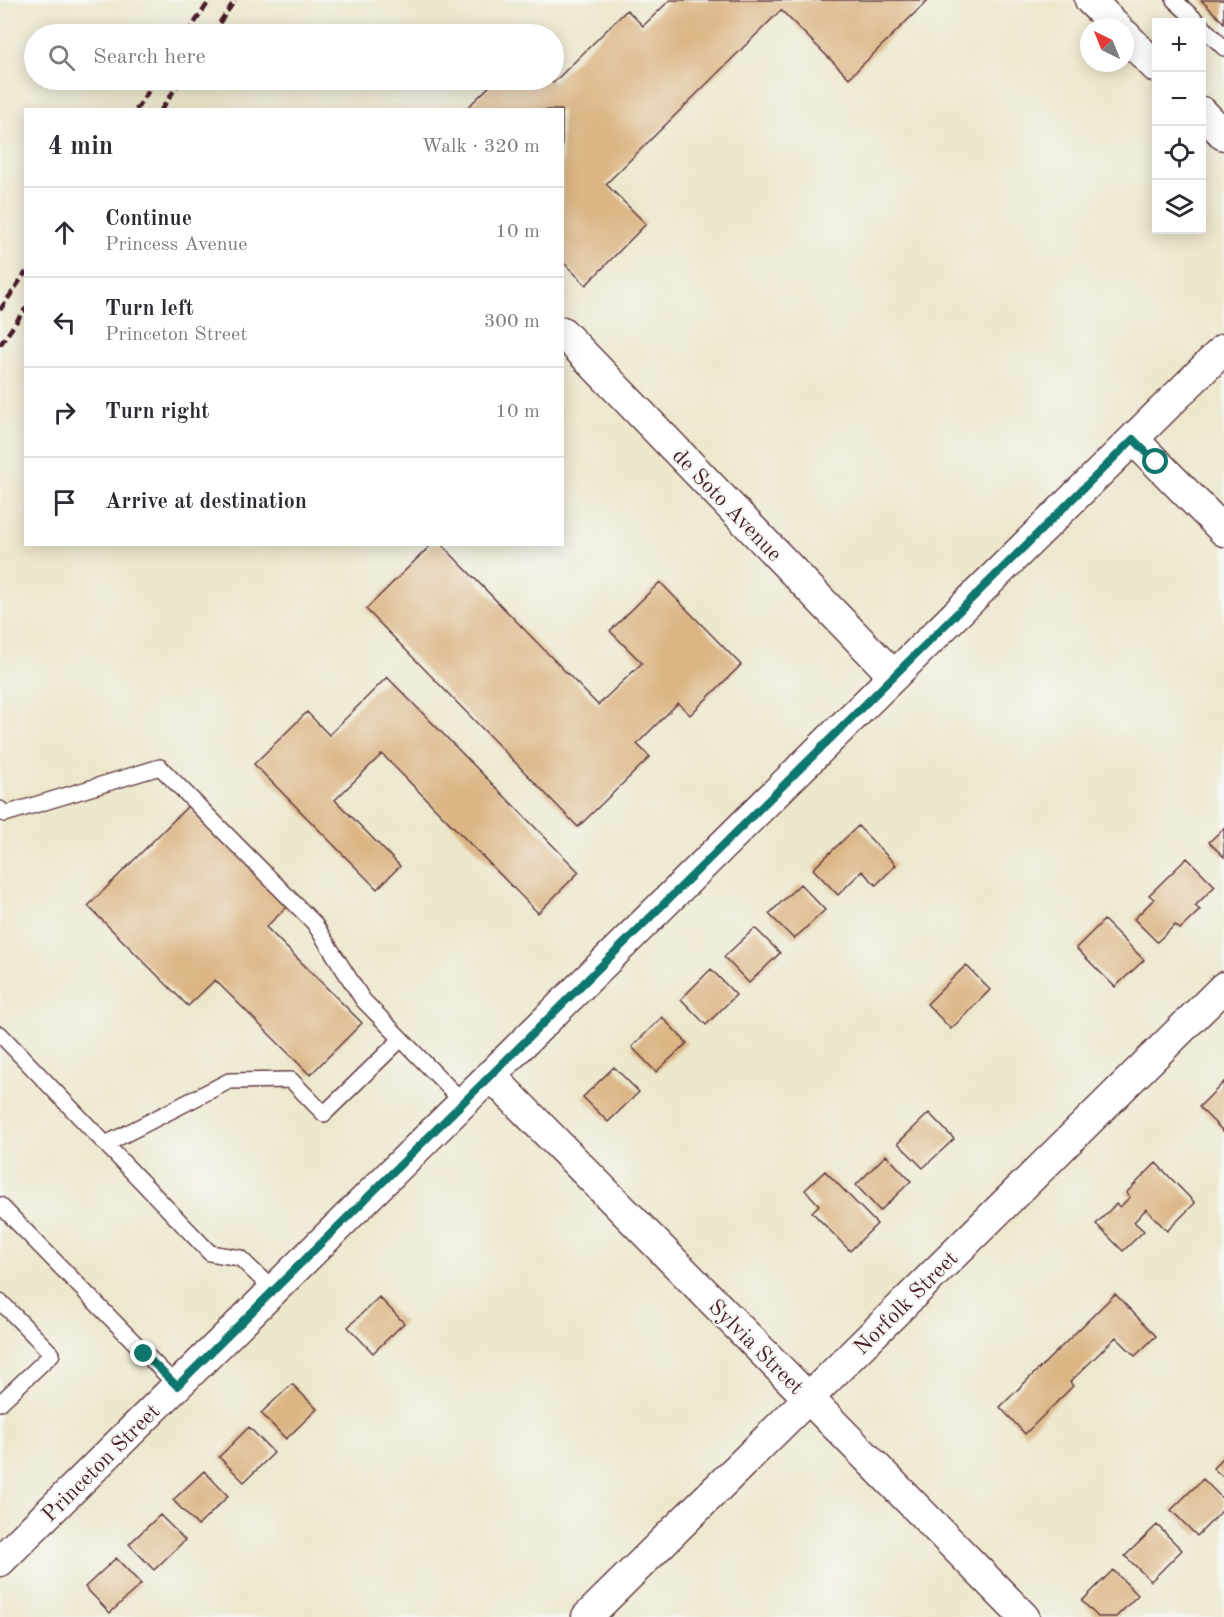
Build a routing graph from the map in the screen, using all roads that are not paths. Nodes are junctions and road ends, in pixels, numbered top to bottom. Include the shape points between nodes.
1 (1090, 0) edge
2 (1174, 0) edge
3 (1108, 18) edge
4 (1193, 18) edge
5 (1206, 30) edge
6 (1134, 44) edge
7 (1224, 48) edge
8 (1152, 63) edge
9 (1206, 116) edge
10 (1224, 135) edge
11 (564, 334) edge
12 (1224, 349) edge
13 (1133, 439) junction
14 (1224, 531) edge
15 (894, 676) junction
16 (0, 809) edge
17 (1224, 987) edge
18 (400, 1040) junction
19 (2, 1041) edge
20 (490, 1075) junction
21 (463, 1102) junction
22 (105, 1144) junction
23 (0, 1205) edge
24 (273, 1290) junction
25 (0, 1301) edge
26 (177, 1386) junction
27 (808, 1398) junction
28 (0, 1403) edge
29 (0, 1561) edge
30 (587, 1617) edge
31 (1024, 1617) edge

1 - 3 street
2 - 4 lane
5 - 7 lane
6 - 8 street
9 - 10 street
11 - 15 street, de Soto Avenue
12 - 13 street, Princeton Street
13 - 14 street
13 - 15 street, Princeton Street
15 - 20 street, Princeton Street
16 - 18 lane via 5,814 160,767 314,923 363,1000
17 - 27 street, Norfolk Street
18 - 21 lane
18 - 22 lane via 324,1114 291,1080 229,1081
19 - 22 lane
20 - 21 street, Princeton Street
20 - 27 street, Sylvia Street
21 - 24 street, Princeton Street
22 - 24 lane via 210,1253 240,1258
23 - 26 lane
24 - 26 street, Princeton Street
25 - 28 lane via 52,1354
26 - 29 street, Princeton Street
27 - 30 street, Norfolk Street
27 - 31 street, Sylvia Street

